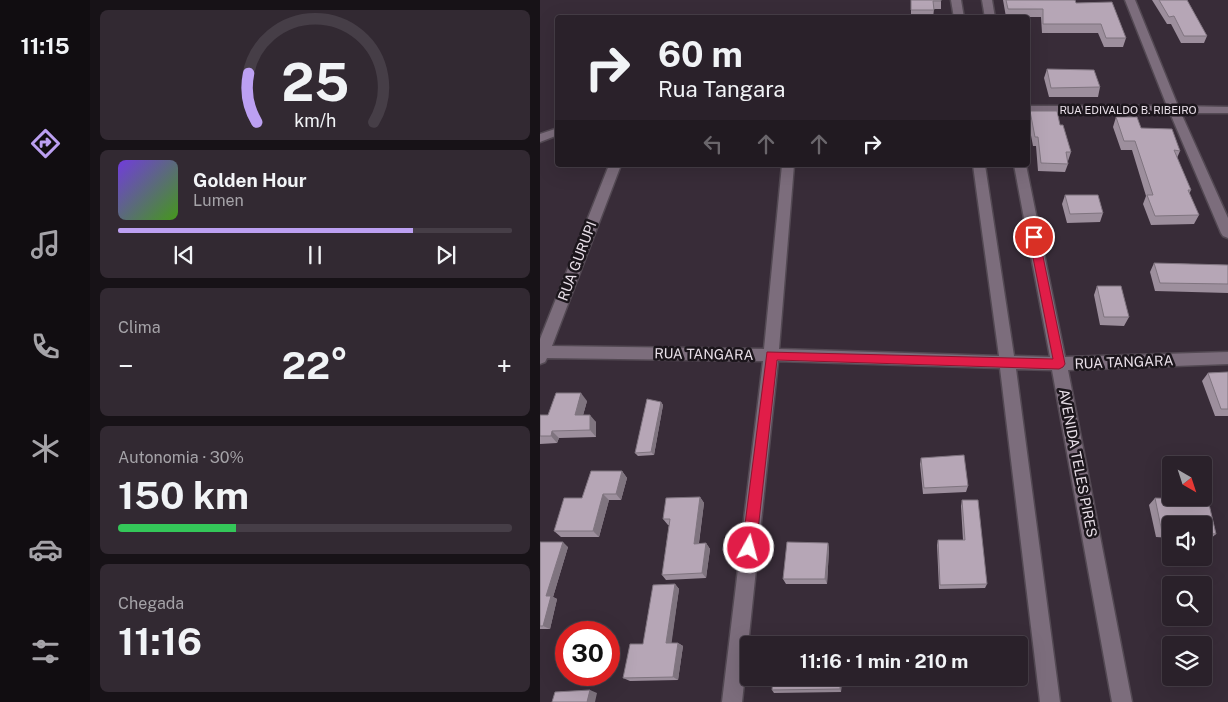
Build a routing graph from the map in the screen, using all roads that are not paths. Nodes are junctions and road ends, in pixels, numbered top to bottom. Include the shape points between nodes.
1 (956, 0) edge
2 (987, 0) edge
3 (1130, 0) edge
4 (958, 15) edge
5 (990, 15) edge
6 (1030, 109) edge
7 (1174, 110) junction
8 (1228, 110) edge
9 (555, 132) edge
10 (540, 138) edge
11 (614, 167) edge
12 (788, 167) edge
13 (979, 167) edge
14 (1020, 167) edge
15 (1228, 233) edge
16 (541, 354) edge
17 (771, 355) junction
18 (1228, 358) edge
19 (1007, 362) junction
20 (1059, 364) junction
21 (732, 702) edge
22 (1050, 702) edge
23 (1122, 702) edge

1 - 4 street
2 - 5 street
3 - 7 street
6 - 7 street, RUA EDIVALDO B. RIBEIRO
7 - 8 street, RUA EDIVALDO B. RIBEIRO
7 - 15 street
9 - 10 street
11 - 16 street, RUA GURUPI
12 - 17 street
13 - 19 street
14 - 20 street, AVENIDA TELES PIRES
16 - 17 street, RUA TANGARA
17 - 19 street, RUA TANGARA
17 - 21 street
18 - 20 street, RUA TANGARA
19 - 20 street, RUA TANGARA
19 - 22 street
20 - 23 street, AVENIDA TELES PIRES

